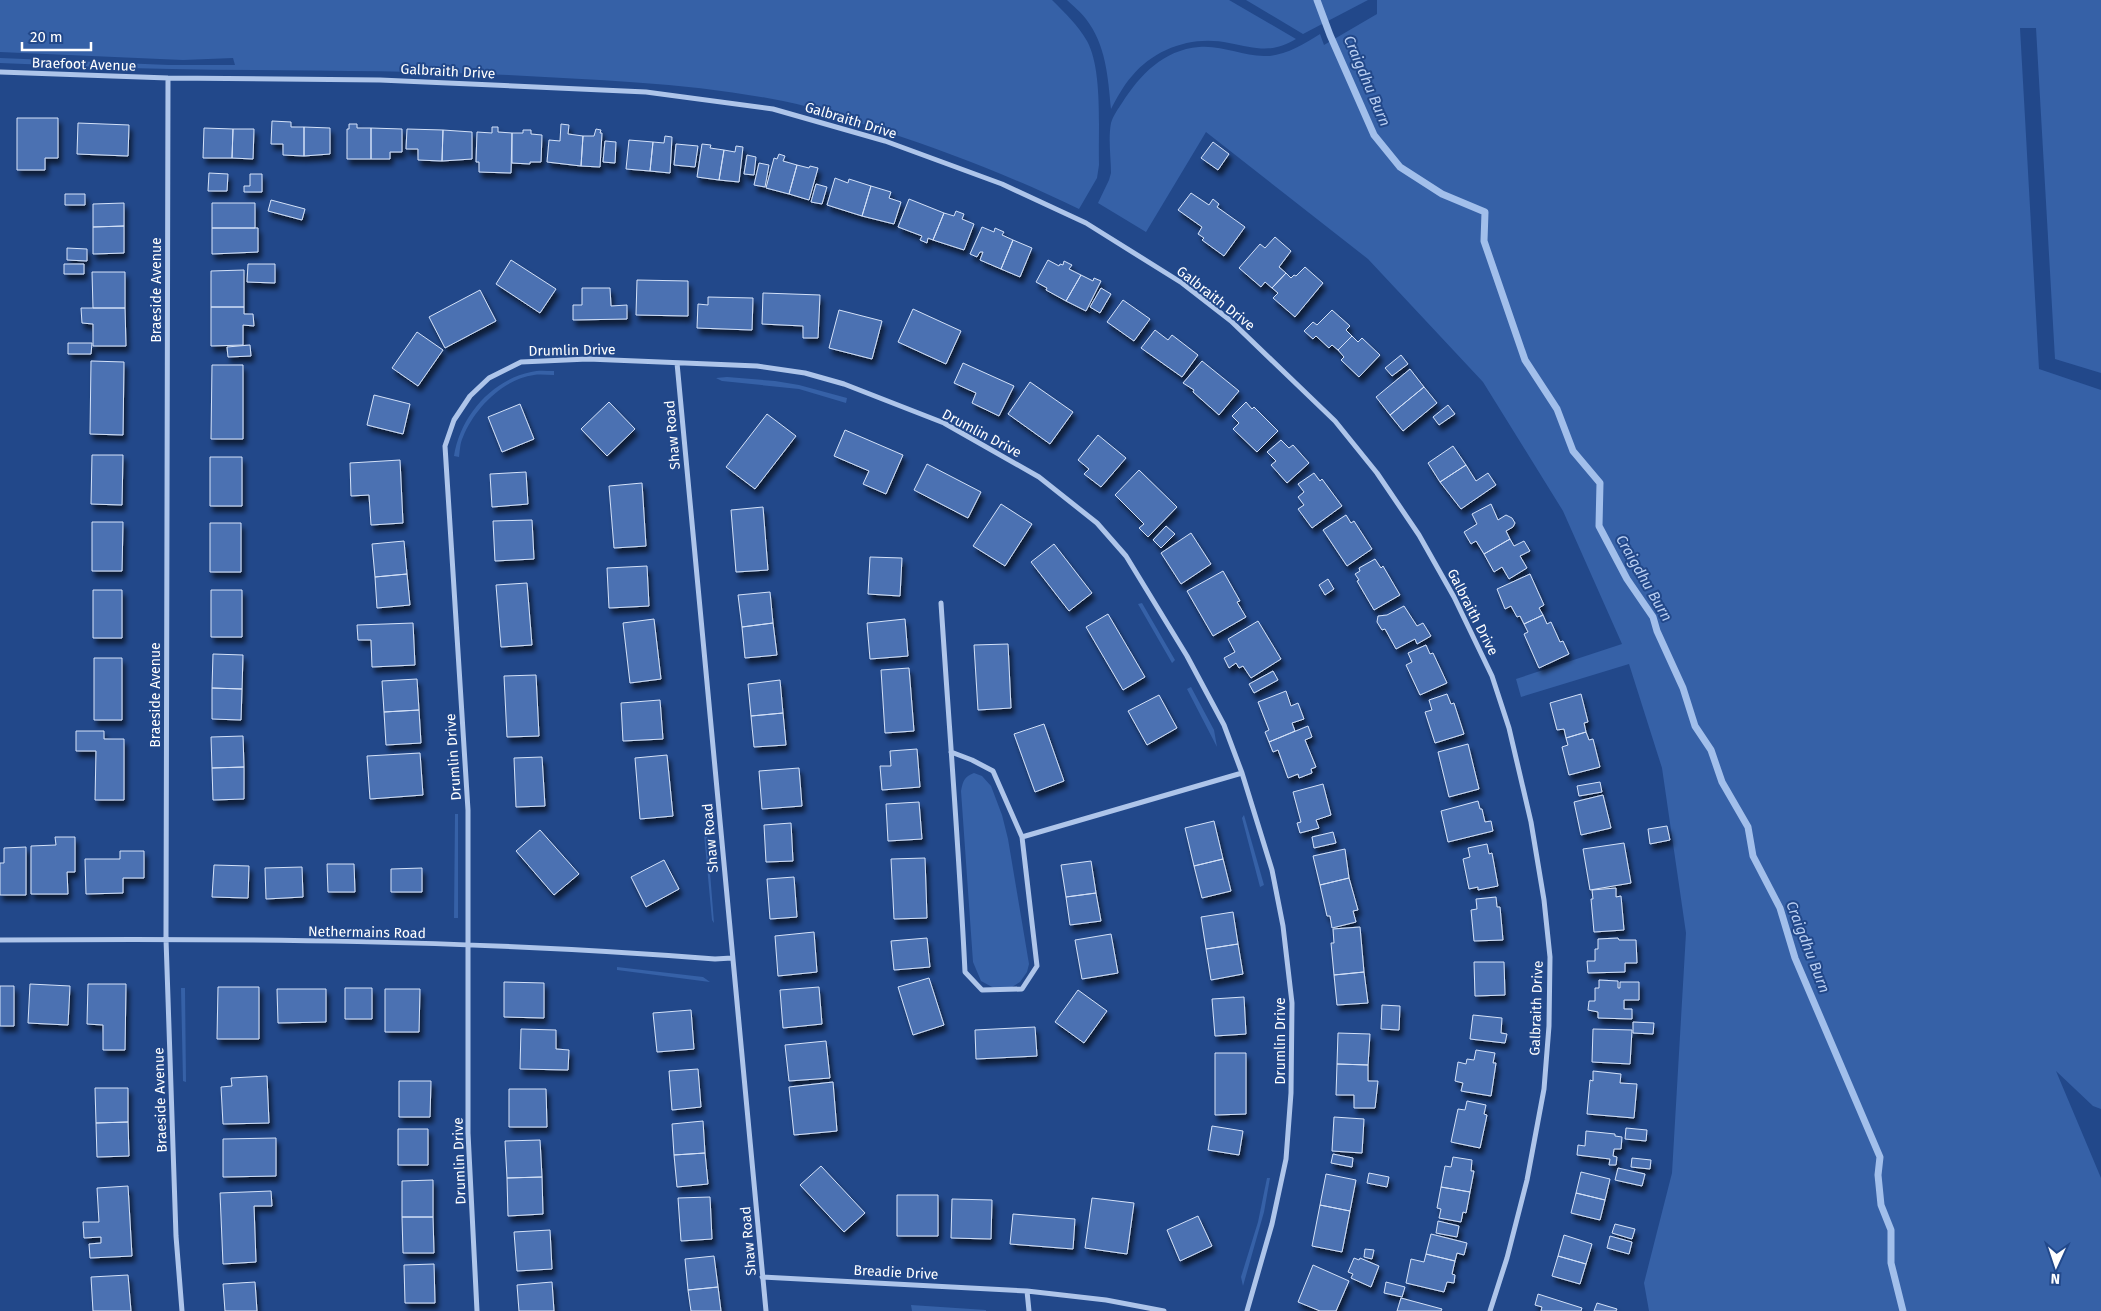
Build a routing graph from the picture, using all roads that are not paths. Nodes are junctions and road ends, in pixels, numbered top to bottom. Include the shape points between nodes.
1 (0, 72) edge
2 (168, 78) junction
3 (677, 363) junction
4 (942, 603) dead end
5 (951, 752) junction
6 (1242, 773) junction
7 (1022, 837) junction
8 (166, 939) junction
9 (0, 940) edge
10 (469, 946) junction
11 (732, 958) junction
12 (762, 1277) junction
13 (1027, 1291) junction
14 (182, 1311) edge
15 (477, 1311) edge
16 (766, 1311) edge
17 (1029, 1311) edge
18 (1164, 1311) edge
19 (1247, 1311) edge
20 (1490, 1311) edge

1 - 2 street, Braefoot Avenue
2 - 8 street, Braeside Avenue
2 - 20 street, Galbraith Drive via 380,80 646,92 773,109 885,141 1044,203 1086,223 1182,283 1231,321 1335,421 1383,481 1419,535 1454,597 1492,676 1509,728 1532,822 1544,900 1550,957 1549,1026 1544,1089 1527,1180
3 - 6 street, Drumlin Drive via 757,366 805,373 844,384 944,423 1039,477 1097,524 1126,556 1187,656 1224,725
3 - 10 street, Drumlin Drive via 588,359 521,362 489,378 470,396 454,420 445,446 468,810
3 - 11 street, Shaw Road
4 - 5 street
5 - 7 street via 993,771
5 - 7 street via 965,972 982,990 1022,990 1037,966
6 - 7 street
6 - 19 street, Drumlin Drive via 1272,870 1283,926 1292,1003 1286,1159 1272,1224
8 - 9 street, Nethermains Road
8 - 10 street, Nethermains Road
8 - 14 street, Braeside Avenue via 176,1236
10 - 11 street, Nethermains Road
10 - 15 street, Drumlin Drive via 468,1133
11 - 12 street, Shaw Road
12 - 13 street, Breadie Drive
12 - 16 street, Shaw Road
13 - 17 street
13 - 18 street, Breadie Drive via 1106,1300

